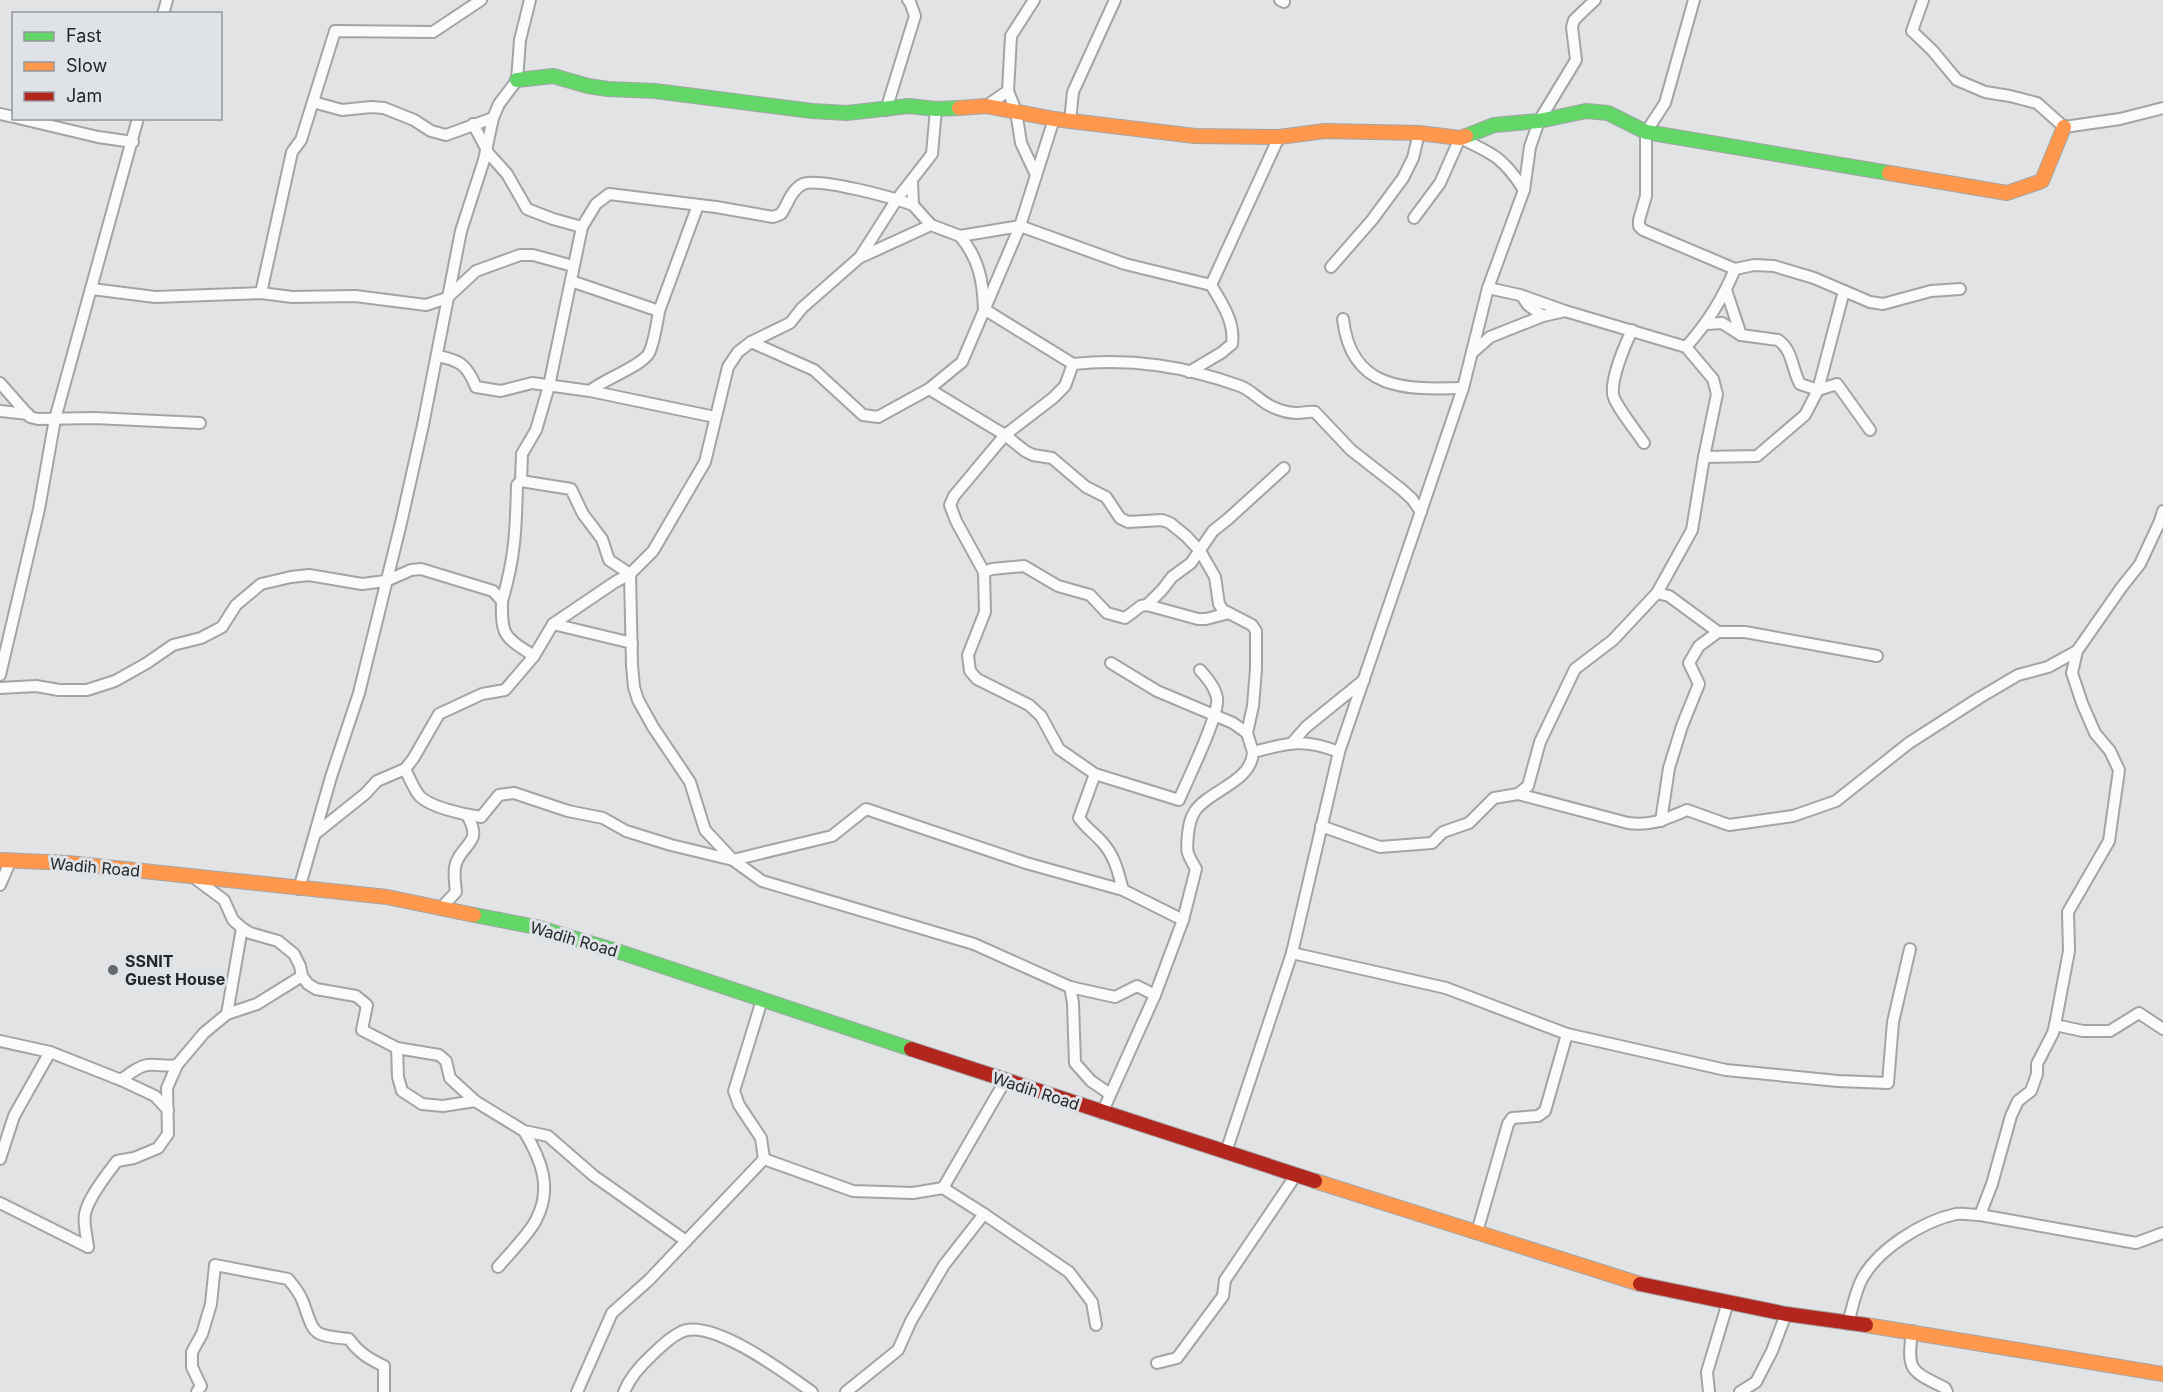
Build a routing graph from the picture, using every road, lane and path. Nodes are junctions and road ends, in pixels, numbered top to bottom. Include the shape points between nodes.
1 (481, 0) edge
2 (530, 0) edge
3 (908, 0) edge
4 (1034, 0) edge
5 (1115, 0) edge
6 (1595, 0) edge
7 (1694, 0) edge
8 (1923, 0) edge
9 (517, 80) junction
10 (1008, 91) junction
11 (313, 102) junction
12 (986, 106) junction
13 (2163, 108) edge
14 (936, 109) junction
15 (886, 110) junction
16 (1016, 111) junction
17 (493, 118) junction
18 (1054, 119) junction
19 (26, 120) edge
20 (138, 120) edge
21 (1070, 121) junction
22 (1539, 121) junction
23 (472, 124) junction
24 (2064, 127) junction
25 (1646, 132) junction
26 (1419, 133) junction
27 (1279, 137) junction
28 (1460, 138) junction
29 (133, 141) junction
30 (486, 146) junction
31 (1036, 175) junction
32 (912, 182) junction
33 (1524, 190) junction
34 (897, 199) junction
35 (698, 205) junction
36 (913, 205) junction
37 (1414, 218) dead end
38 (931, 225) junction
39 (1020, 226) junction
40 (582, 227) junction
41 (960, 236) junction
42 (860, 257) junction
43 (573, 266) junction
44 (1331, 267) dead end
45 (1735, 269) junction
46 (571, 281) junction
47 (1211, 285) junction
48 (1488, 288) junction
49 (92, 289) junction
50 (1960, 289) dead end
51 (1726, 290) junction
52 (1844, 291) junction
53 (261, 293) junction
54 (1520, 295) junction
55 (447, 298) junction
56 (984, 309) junction
57 (659, 311) junction
58 (1565, 311) junction
59 (1543, 316) junction
60 (1343, 319) dead end
61 (1707, 324) junction
62 (1632, 330) junction
63 (1742, 335) junction
64 (751, 342) junction
65 (1686, 347) junction
66 (1472, 353) junction
67 (437, 356) junction
68 (1073, 364) junction
69 (1824, 367) junction
70 (1189, 372) junction
71 (0, 383) edge
72 (1837, 384) junction
73 (549, 386) junction
74 (1463, 387) junction
75 (929, 389) junction
76 (1818, 390) junction
77 (590, 391) junction
78 (0, 411) edge
79 (28, 414) junction
80 (715, 417) junction
81 (55, 419) junction
82 (200, 423) dead end
83 (1870, 430) dead end
84 (1005, 435) junction
85 (1644, 443) dead end
86 (1704, 457) junction
87 (1284, 468) dead end
88 (521, 481) junction
89 (2163, 511) edge
90 (1421, 512) junction
91 (1200, 551) junction
92 (984, 572) junction
93 (630, 574) junction
94 (386, 581) junction
95 (1657, 593) junction
96 (502, 601) junction
97 (1147, 605) junction
98 (1229, 614) junction
99 (553, 624) junction
100 (1718, 632) junction
101 (632, 643) junction
102 (2077, 651) junction
103 (534, 656) junction
104 (1877, 656) dead end
105 (1111, 663) dead end
106 (1200, 670) dead end
107 (0, 675) edge
108 (1365, 679) junction
109 (0, 688) edge
110 (1215, 715) junction
111 (1247, 733) junction
112 (1292, 742) junction
113 (1253, 752) junction
114 (1339, 752) junction
115 (405, 769) junction
116 (1095, 774) junction
117 (1518, 794) junction
118 (1179, 800) junction
119 (1195, 810) junction
120 (467, 815) junction
121 (1661, 821) junction
122 (1321, 826) junction
123 (315, 834) junction
124 (733, 860) junction
125 (5, 861) edge
126 (192, 877) junction
127 (0, 885) edge
128 (299, 889) junction
129 (1123, 890) junction
130 (441, 908) junction
131 (1183, 920) junction
132 (242, 928) junction
133 (1910, 949) dead end
134 (1292, 953) junction
135 (302, 976) junction
136 (1070, 987) junction
137 (1155, 995) junction
138 (762, 1000) junction
139 (227, 1014) junction
140 (2055, 1025) junction
141 (2163, 1029) edge
142 (1567, 1034) junction
143 (0, 1041) edge
144 (396, 1048) junction
145 (50, 1052) junction
146 (177, 1065) junction
147 (121, 1080) junction
148 (1005, 1081) junction
149 (1110, 1095) junction
150 (475, 1101) junction
151 (168, 1110) junction
152 (1102, 1113) junction
153 (524, 1131) junction
154 (1226, 1152) junction
155 (0, 1159) edge
156 (764, 1159) junction
157 (1296, 1175) junction
158 (944, 1188) junction
159 (0, 1203) edge
160 (984, 1214) junction
161 (1980, 1215) junction
162 (1477, 1232) junction
163 (2163, 1233) edge
164 (686, 1241) junction
165 (498, 1267) dead end
166 (1728, 1302) junction
167 (1786, 1314) junction
168 (1848, 1324) junction
169 (1096, 1325) dead end
170 (1912, 1331) junction
171 (1157, 1363) dead end
172 (2163, 1374) edge
173 (197, 1392) edge
174 (384, 1392) edge
175 (577, 1392) edge
176 (624, 1392) edge
177 (812, 1392) edge
178 (846, 1392) edge
179 (1709, 1392) edge
180 (1740, 1392) edge
181 (1947, 1392) edge

1 - 11 street via 433,32 335,32
2 - 9 street via 520,40
3 - 15 street via 915,16
4 - 10 street via 1011,36
5 - 21 street via 1073,92
6 - 22 street via 1574,20 1576,60
7 - 25 street via 1665,103
8 - 24 street via 1912,31 1957,80 1985,92 2037,103
9 - 15 street via 553,76 608,89 711,96 813,111
9 - 17 street
10 - 12 street
10 - 16 street
11 - 23 street via 342,110 384,108 446,135
11 - 53 street via 302,140 292,152
12 - 14 street
12 - 16 street
13 - 24 street
14 - 15 street via 909,106
14 - 32 street via 932,154
16 - 18 street
16 - 31 street via 1021,144
17 - 23 street
17 - 30 street
18 - 21 street
18 - 31 street
19 - 29 street
20 - 29 street
21 - 27 street via 1195,136
22 - 25 street via 1586,111 1608,112
22 - 28 street via 1494,125
22 - 33 street via 1530,147
23 - 30 street
24 - 25 street via 2042,181 2007,193
25 - 45 street via 1646,196 1639,226
26 - 27 street via 1325,131
26 - 28 street
26 - 44 street via 1403,178
27 - 47 street
28 - 33 street via 1495,155 1512,170
28 - 37 street via 1440,183
29 - 49 street
30 - 40 street via 527,209
30 - 55 street via 461,231
31 - 39 street
32 - 34 street
32 - 36 street
33 - 48 street
34 - 35 street via 816,182 802,184 792,193 781,214 773,217
34 - 36 street
34 - 42 street
35 - 40 street via 609,194 596,204
35 - 57 street
36 - 38 street
38 - 41 street
38 - 42 street
39 - 41 street
39 - 47 street via 1125,264
39 - 56 street
40 - 43 street
41 - 56 street via 978,264 984,283
42 - 64 street via 790,323
43 - 46 street
43 - 55 street via 520,255 476,272
45 - 51 street
45 - 52 street via 1774,266
46 - 57 street
46 - 73 street
47 - 70 street via 1226,309 1232,344
48 - 54 street
48 - 66 street
49 - 53 street via 155,297
49 - 81 street
50 - 52 street via 1931,291 1883,304
51 - 61 street
51 - 63 street
52 - 69 street
53 - 55 street via 292,297 356,296 426,305
54 - 58 street
54 - 59 street
55 - 67 street
56 - 68 street
56 - 75 street via 962,362
57 - 77 street via 649,354
58 - 59 street
58 - 62 street
59 - 66 street via 1490,337
60 - 74 street via 1350,350 1365,371 1377,379 1412,387
61 - 63 street via 1722,323
61 - 65 street
62 - 65 street
62 - 85 street via 1622,352 1613,395
63 - 76 street via 1778,340 1794,365 1800,384
64 - 75 street via 814,370 863,415 878,417
64 - 80 street via 728,366
65 - 86 street via 1713,379 1717,394
66 - 74 street
67 - 73 street via 452,359 469,370 476,387 501,391 532,382
67 - 94 street
68 - 70 street via 1108,360
68 - 84 street via 1065,386
69 - 72 street
69 - 76 street
70 - 90 street via 1244,387 1272,407 1289,412 1315,412 1351,450 1412,499
71 - 79 street
72 - 76 street
72 - 83 street
73 - 77 street
73 - 88 street via 536,430 522,454
74 - 90 street
75 - 84 street
76 - 86 street via 1805,415 1756,456
77 - 80 street
78 - 79 street
79 - 81 street via 38,419
80 - 93 street via 705,462 653,551
81 - 82 street via 94,417
81 - 107 street via 39,509
84 - 91 street via 1025,452 1060,463 1086,487 1106,497 1120,518 1128,522 1170,523
84 - 92 street via 950,505
86 - 95 street via 1692,530
87 - 91 street via 1213,531
88 - 93 street via 571,489 602,539 609,560
88 - 96 street via 517,485 516,541
89 - 102 street via 2140,564
90 - 108 street
91 - 97 street
91 - 98 street via 1215,577 1220,604
92 - 97 street via 1024,566 1058,586 1090,596 1115,617 1125,618
92 - 116 street via 985,612 968,655 970,671 977,680 1029,705 1041,716 1059,749
93 - 99 street
93 - 101 street
94 - 96 street via 421,569 493,591
94 - 109 street via 362,584 309,575 261,584 236,605 222,627 201,638 173,645 115,681 87,690
94 - 123 street via 359,693
95 - 100 street via 1669,596
95 - 117 street via 1613,640 1575,669 1540,742 1528,786
96 - 103 street via 507,638
97 - 98 street via 1198,619
98 - 111 street via 1256,631 1254,697
99 - 101 street
99 - 103 street
100 - 104 street via 1745,632
100 - 121 street via 1699,646 1689,663 1699,684 1669,768
101 - 124 street via 638,700 690,782 705,830
102 - 121 street via 2048,667 2018,675 1979,698 1909,743 1836,801 1793,816 1729,825 1687,810
102 - 140 street via 2072,673 2082,703 2095,733 2119,770 2109,841 2068,912 2069,951
103 - 115 street via 505,690 482,694 439,714
105 - 110 street via 1157,691
106 - 110 street via 1218,699
108 - 112 street
108 - 114 street
110 - 111 street
110 - 118 street
111 - 113 street
112 - 113 street
112 - 114 street via 1323,745
113 - 119 street via 1253,762 1245,771
114 - 122 street
115 - 120 street via 419,797
115 - 123 street via 377,781
116 - 118 street
116 - 129 street via 1079,818 1116,862
117 - 121 street via 1628,823 1645,825
117 - 122 street via 1494,798 1469,822 1443,832 1432,843 1380,847
118 - 119 street
119 - 131 street via 1186,852 1196,869
120 - 124 street via 481,817 499,795 514,793 603,818 626,831 671,845
120 - 130 street via 474,827 472,841 456,862 456,892
122 - 134 street
123 - 128 street
124 - 129 street via 832,836 866,809 1026,863
124 - 136 street via 762,880 974,944
125 - 126 street, Wadih Road via 68,863
125 - 127 street
126 - 128 street, Wadih Road
126 - 132 street via 224,900
128 - 130 street, Wadih Road via 387,897
129 - 131 street
130 - 138 street, Wadih Road via 536,927
131 - 137 street
132 - 135 street via 278,941 294,954
132 - 139 street
133 - 142 street via 1893,1022 1888,1083 1726,1070
134 - 142 street via 1446,988
134 - 154 street
135 - 139 street via 257,1004
135 - 144 street via 316,989 356,996 367,1005 362,1030
136 - 137 street via 1115,997 1137,986
136 - 149 street via 1075,1063
137 - 149 street
138 - 148 street, Wadih Road
138 - 156 street via 734,1091 738,1105 761,1138
139 - 146 street via 204,1033
140 - 141 street via 2110,1031 2139,1013
140 - 161 street via 2037,1064 2031,1091 2018,1101 2011,1116
142 - 162 street via 1545,1112 1512,1118 1508,1124
143 - 145 street
144 - 150 street via 440,1055 446,1061 450,1078
144 - 150 street via 402,1091 412,1098 422,1104 443,1106
145 - 147 street
145 - 155 street via 14,1116
146 - 147 street via 148,1065
146 - 151 street via 167,1088
147 - 151 street via 155,1096
148 - 152 street, Wadih Road
148 - 158 street
149 - 152 street
150 - 153 street
151 - 159 street via 168,1134 158,1148 117,1161 91,1199 84,1215 88,1247
152 - 154 street, Wadih Road
153 - 164 street via 548,1136 594,1176
153 - 165 street via 542,1167 545,1185 536,1220
154 - 157 street, Wadih Road
156 - 158 street via 853,1191 913,1193
156 - 164 street
157 - 162 street, Wadih Road
157 - 171 street via 1225,1280 1223,1296 1177,1358
158 - 160 street
160 - 169 street via 1069,1272 1092,1302
160 - 178 street via 945,1265 898,1350
161 - 163 street via 2136,1243
161 - 168 street via 1957,1214 1936,1221 1881,1253 1862,1280
162 - 166 street, Wadih Road via 1630,1282
164 - 175 street via 612,1313
166 - 167 street, Wadih Road
166 - 179 street via 1707,1372
167 - 168 street, Wadih Road
167 - 180 street via 1756,1382
168 - 170 street, Wadih Road
170 - 172 street, Wadih Road
170 - 181 street via 1908,1358 1916,1373
173 - 174 street via 201,1386 192,1367 192,1352 211,1304 214,1264 288,1279 298,1291 312,1328 320,1334 349,1339 369,1359 384,1366
176 - 177 street via 656,1350 682,1331 706,1329 772,1362

